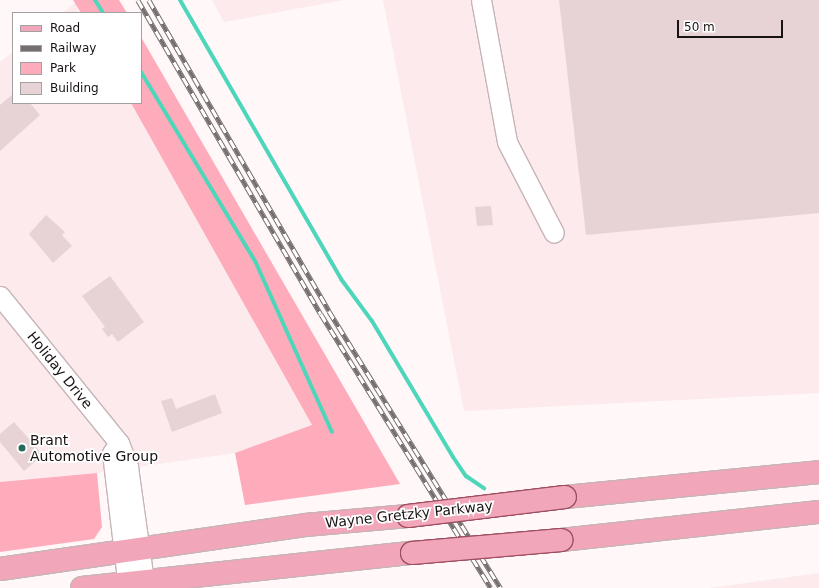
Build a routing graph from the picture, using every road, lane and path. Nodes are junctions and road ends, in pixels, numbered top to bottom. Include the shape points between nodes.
1 (481, 0) edge
2 (554, 233) dead end
3 (0, 296) edge
4 (819, 472) edge
5 (819, 512) edge
6 (133, 550) junction
7 (0, 569) edge
8 (136, 585) edge
9 (82, 588) edge

1 - 2 street via 507,142
3 - 6 street, Holiday Drive via 119,443 112,454
4 - 6 main road, Wayne Gretzky Parkway, bridge via 305,525
5 - 8 main road, bridge via 562,540 412,553
6 - 7 main road, Wayne Gretzky Parkway
6 - 8 street, Holiday Drive
8 - 9 main road

